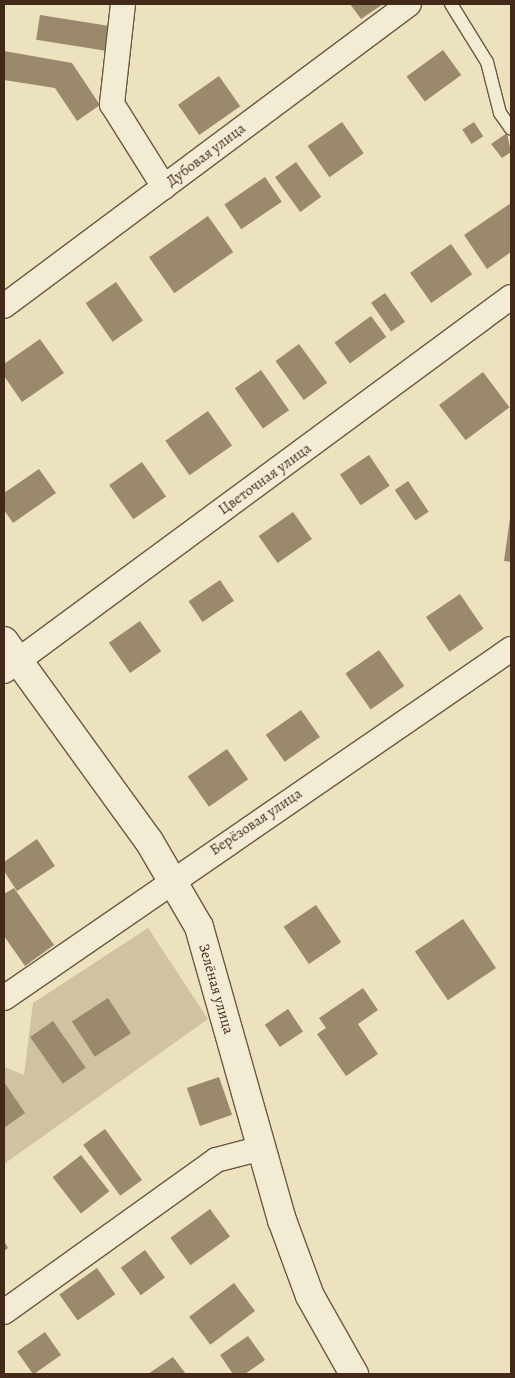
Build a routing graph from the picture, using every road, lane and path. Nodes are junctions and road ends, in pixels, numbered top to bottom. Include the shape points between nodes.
1 (123, 4) edge
2 (409, 4) edge
3 (451, 4) edge
4 (511, 129) edge
5 (164, 186) junction
6 (511, 297) edge
7 (4, 306) edge
8 (511, 649) edge
9 (8, 658) edge
10 (174, 878) junction
11 (4, 998) edge
12 (262, 1148) junction
13 (4, 1312) edge
14 (354, 1374) edge

1 - 5 street via 112,104
2 - 5 street, Дубовая улица
3 - 4 lane via 487,62 500,113
5 - 7 street, Дубовая улица
6 - 9 street, Цветочная улица
8 - 10 street, Берёзовая улица
9 - 10 street, Зелёная улица
10 - 11 street, Берёзовая улица
10 - 12 street, Зелёная улица via 198,927
12 - 13 street via 216,1160
12 - 14 street, Зелёная улица via 310,1296

